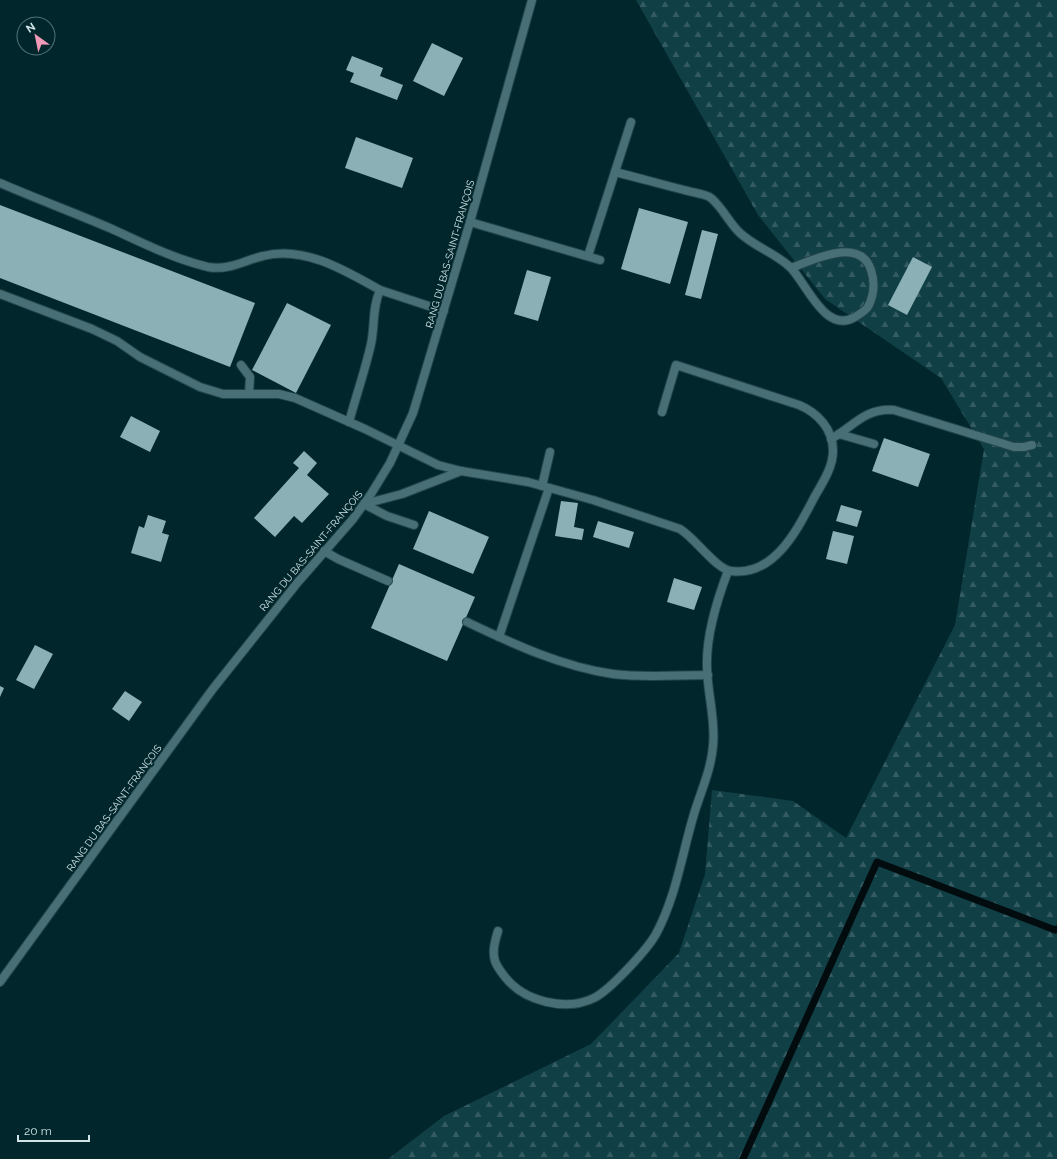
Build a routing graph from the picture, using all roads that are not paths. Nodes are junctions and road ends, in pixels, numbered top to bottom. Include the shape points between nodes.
1 (532, 0) edge
2 (631, 122) dead end
3 (615, 172) junction
4 (0, 183) edge
5 (470, 222) junction
6 (588, 256) junction
7 (600, 260) dead end
8 (791, 268) junction
9 (380, 290) junction
10 (0, 294) edge
11 (444, 311) junction
12 (240, 365) dead end
13 (249, 394) junction
14 (662, 412) dead end
15 (349, 422) junction
16 (839, 434) junction
17 (831, 439) junction
18 (874, 444) dead end
19 (1032, 445) dead end
20 (398, 446) junction
21 (550, 452) dead end
22 (461, 471) junction
23 (545, 487) junction
24 (364, 504) junction
25 (414, 525) dead end
26 (324, 551) junction
27 (728, 570) junction
28 (388, 581) dead end
29 (467, 622) dead end
30 (499, 637) junction
31 (708, 675) junction
32 (498, 931) dead end
33 (0, 982) edge

1 - 5 street, RANG DU BAS-SAINT-FRANÇOIS
2 - 3 street
3 - 6 street
3 - 8 street via 711,197 738,232 752,244
4 - 9 street via 159,251 209,267 232,266 264,255 303,256 323,260
5 - 6 street
5 - 11 street, RANG DU BAS-SAINT-FRANÇOIS
6 - 7 street
8 - 8 street via 818,307 830,316 842,320 851,320 868,307 874,292 874,278 867,260 849,252 834,253
9 - 11 street
9 - 15 street via 373,311 371,345
10 - 13 street via 92,329 200,387 223,394
11 - 20 street, RANG DU BAS-SAINT-FRANÇOIS via 413,413
12 - 13 street via 250,377
13 - 15 street via 279,394 295,398
14 - 17 street via 676,365 809,409 821,418
15 - 20 street
16 - 17 street
16 - 18 street
16 - 19 street via 869,413 880,409 894,410 1014,447 1024,448
17 - 27 street via 832,460 790,541 762,566 747,570
20 - 22 street via 438,465
20 - 24 street, RANG DU BAS-SAINT-FRANÇOIS via 381,479
21 - 23 street
22 - 23 street
22 - 24 street via 402,494
23 - 27 street via 680,529 691,536 715,562
23 - 30 street
24 - 25 street via 387,516
24 - 26 street, RANG DU BAS-SAINT-FRANÇOIS
26 - 28 street
26 - 33 street, RANG DU BAS-SAINT-FRANÇOIS via 212,690
27 - 31 street via 718,597 708,646
29 - 30 street
30 - 31 street via 571,664 614,674
31 - 32 street via 714,732 710,765 662,920 654,936 641,952 595,998 570,1004 535,1000 511,984 498,969 494,955

